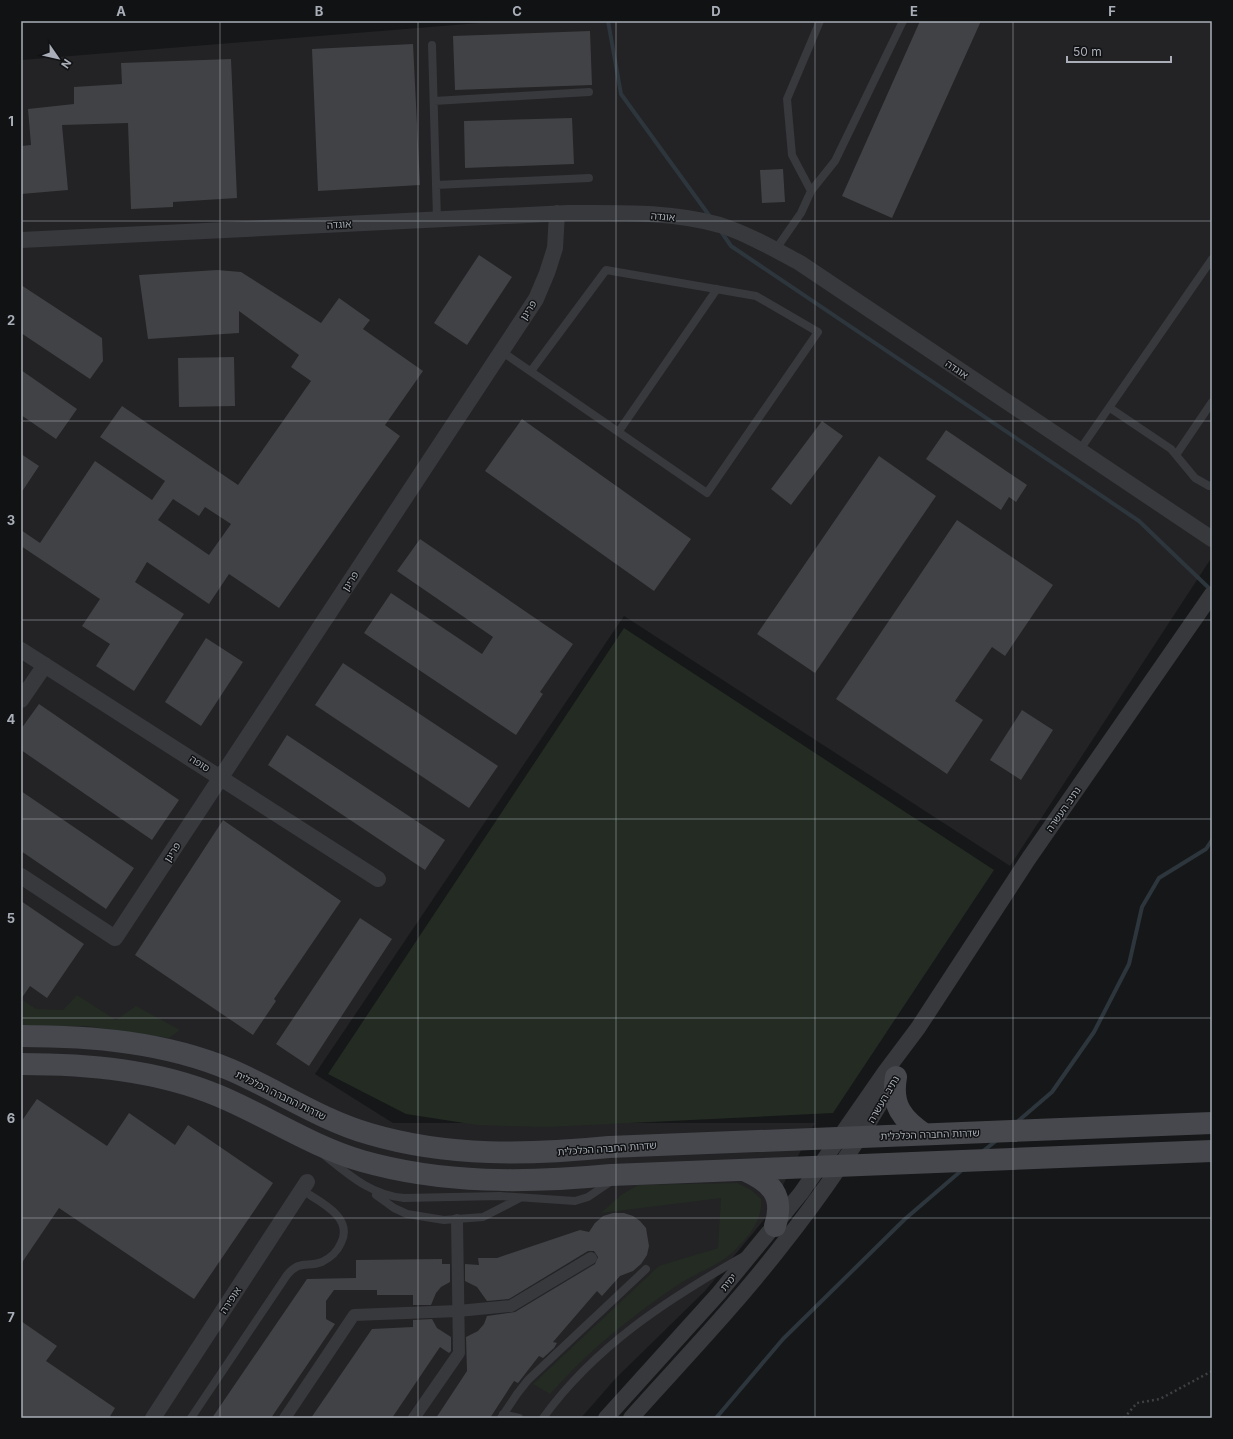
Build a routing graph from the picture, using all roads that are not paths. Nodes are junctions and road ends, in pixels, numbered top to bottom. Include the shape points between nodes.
1 (820, 21) edge
2 (903, 21) edge
3 (432, 45) dead end
4 (589, 92) dead end
5 (434, 101) junction
6 (589, 178) dead end
7 (436, 185) junction
8 (811, 191) junction
9 (557, 213) junction
10 (436, 220) junction
11 (21, 240) edge
12 (776, 250) junction
13 (1212, 259) edge
14 (717, 289) junction
15 (501, 351) junction
16 (531, 371) junction
17 (1212, 402) edge
18 (1110, 408) junction
19 (619, 432) junction
20 (1079, 451) junction
21 (1176, 455) junction
22 (1212, 485) edge
23 (1212, 539) edge
24 (1212, 594) edge
25 (21, 650) edge
26 (45, 665) junction
27 (21, 700) edge
28 (221, 776) junction
29 (21, 876) edge
30 (378, 879) dead end
31 (918, 1028) junction
32 (21, 1036) edge
33 (21, 1064) edge
34 (896, 1077) junction
35 (1212, 1123) edge
36 (296, 1134) junction
37 (924, 1134) junction
38 (850, 1137) junction
39 (1212, 1151) edge
40 (830, 1166) junction
41 (744, 1170) junction
42 (620, 1175) junction
43 (360, 1184) junction
44 (305, 1186) joint
45 (520, 1198) junction
46 (457, 1220) junction
47 (775, 1226) junction
48 (757, 1249) junction
49 (591, 1258) dead end
50 (646, 1269) dead end
51 (458, 1311) junction
52 (545, 1415) edge
53 (504, 1417) edge
54 (153, 1418) edge
55 (191, 1418) edge
56 (285, 1418) edge
57 (414, 1418) edge
58 (519, 1418) edge
59 (536, 1418) edge
60 (606, 1418) edge
61 (631, 1418) edge

1 - 8 lane via 787,99 792,155
2 - 8 lane via 835,161
3 - 5 lane
4 - 5 lane
5 - 7 lane
6 - 7 lane
7 - 10 lane
8 - 12 lane via 801,213
9 - 10 street, אוגדה
9 - 12 street, אוגדה via 673,216 720,225
9 - 15 street, פריגן via 555,248 548,273 536,299
10 - 11 street, אוגדה
12 - 20 street, אוגדה via 800,263
13 - 18 lane
14 - 16 lane via 606,270
14 - 19 lane
14 - 19 lane via 756,296 818,332 708,493
15 - 16 lane
15 - 28 street, פריגן
16 - 19 lane
17 - 21 lane
18 - 20 lane
18 - 21 lane
20 - 23 street, אוגדה
21 - 22 lane via 1195,478 1208,486
24 - 31 street, נתיב העשרה via 1029,858
25 - 26 street, סופה
26 - 27 street
26 - 28 street, סופה
28 - 29 street, פריגן via 115,938
28 - 30 street, סופה
31 - 34 street, נתיב העשרה
31 - 38 street, נתיב העשרה via 885,1072
32 - 38 main road, שדרות החברה הכלכלית via 69,1036 135,1044 198,1059 230,1070 349,1127 369,1134 442,1149 538,1153 609,1147
33 - 36 main road via 67,1064 130,1071 178,1083 219,1096
34 - 37 main road via 894,1095 898,1107 912,1126
34 - 38 street, נתיב העשרה
35 - 37 main road, שדרות החברה הכלכלית
36 - 42 main road via 361,1161 438,1177 508,1182
36 - 43 lane
37 - 38 main road, שדרות החברה הכלכלית
38 - 40 street, נתיב העשרה
39 - 40 main road
40 - 41 main road
40 - 47 street, ימית
40 - 61 street, ימית via 780,1249
41 - 42 main road
41 - 47 main road via 767,1182 777,1195 779,1214
42 - 45 lane via 588,1197 575,1201
43 - 45 lane via 390,1197
43 - 46 lane via 407,1214
44 - 54 street, אופירה
44 - 55 lane via 343,1222 343,1238 337,1251 320,1263 301,1264 287,1275
45 - 46 lane via 483,1217
46 - 51 street
47 - 48 street, ימית
48 - 52 lane via 701,1280 646,1317 592,1362
48 - 60 street, ימית
49 - 51 street via 511,1306
50 - 53 lane via 528,1380
51 - 56 street via 354,1315
51 - 57 street via 459,1353
52 - 59 lane
53 - 58 lane

